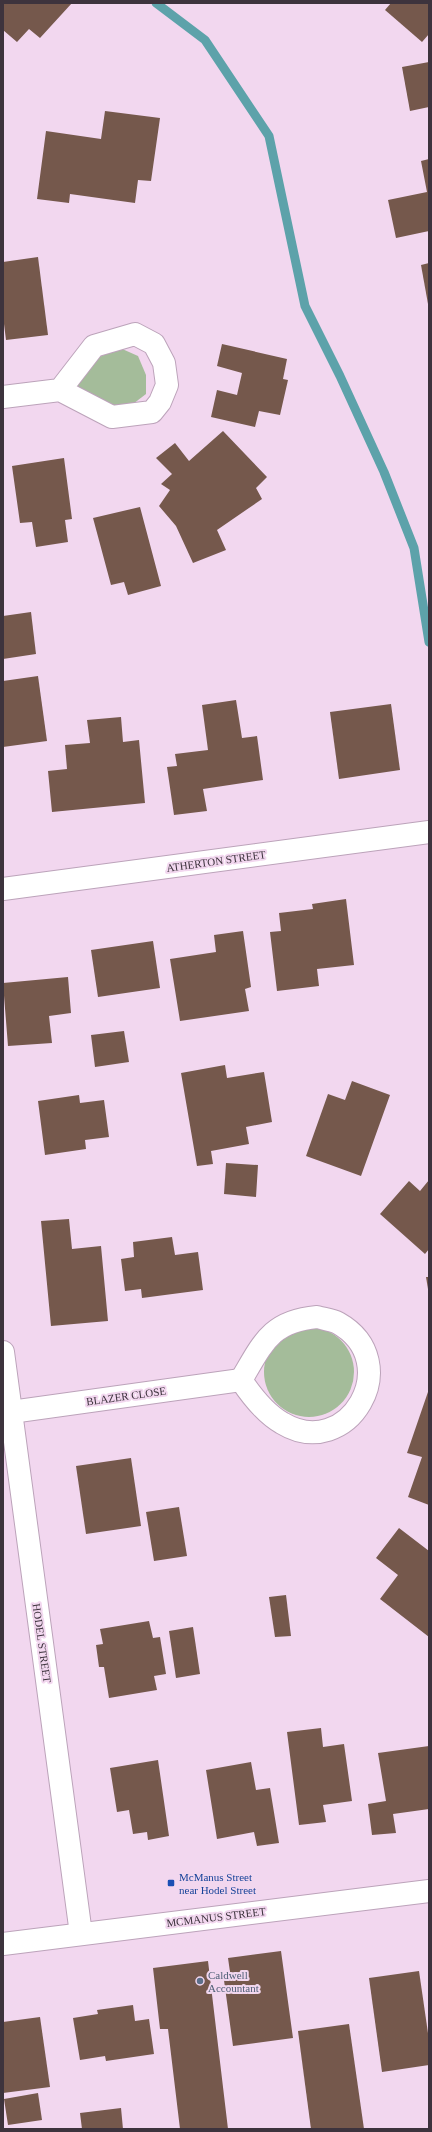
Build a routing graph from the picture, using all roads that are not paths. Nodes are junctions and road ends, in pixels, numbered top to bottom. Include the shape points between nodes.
1 (60, 390) junction
2 (3, 397) edge
3 (429, 832) edge
4 (3, 889) edge
5 (3, 1352) edge
6 (241, 1380) junction
7 (11, 1412) junction
8 (429, 1891) edge
9 (81, 1934) junction
10 (3, 1944) edge

1 - 1 street via 94,346 135,334 154,344 164,363 167,385 160,402 152,412 112,417
1 - 2 street
3 - 4 street, ATHERTON STREET
5 - 7 street, HODEL STREET
6 - 6 street via 266,1340 281,1326 304,1318 317,1317 336,1322 352,1333 364,1349 369,1368 368,1386 362,1403 350,1418 335,1427 317,1432 299,1430 282,1423 253,1398
6 - 7 street, BLAZER CLOSE
7 - 9 street, HODEL STREET
8 - 9 street, MCMANUS STREET
9 - 10 street, MCMANUS STREET

